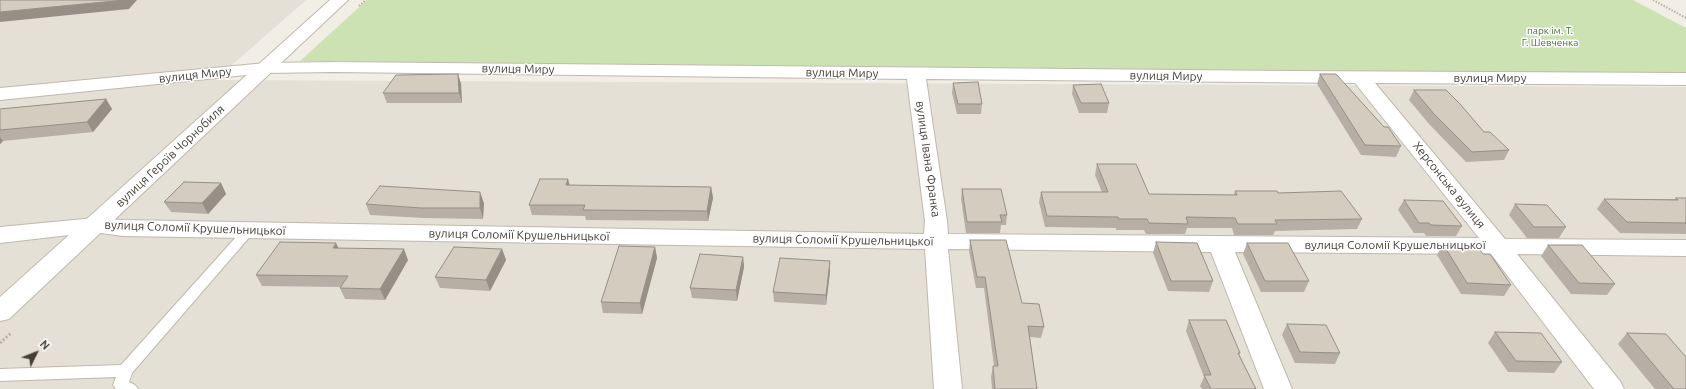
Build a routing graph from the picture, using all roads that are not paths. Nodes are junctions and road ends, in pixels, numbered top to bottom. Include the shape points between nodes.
1 (340, 0) edge
2 (266, 68) junction
3 (916, 73) junction
4 (1360, 77) junction
5 (1686, 79) edge
6 (0, 94) edge
7 (95, 225) junction
8 (249, 230) junction
9 (0, 235) edge
10 (936, 241) junction
11 (1220, 244) junction
12 (1498, 246) junction
13 (1686, 248) edge
14 (0, 312) edge
15 (126, 371) junction
16 (0, 375) edge
17 (130, 389) edge
18 (948, 389) edge
19 (1278, 389) edge
20 (1610, 389) edge

1 - 2 street, вулиця Героїв Чорнобиля
2 - 3 street, вулиця Миру
2 - 6 street, вулиця Миру
2 - 7 street, вулиця Героїв Чорнобиля
3 - 4 street, вулиця Миру
3 - 10 street, вулиця Івана Франка via 936,221
4 - 5 street, вулиця Миру
4 - 12 street, Херсонська вулиця
7 - 8 street, вулиця Соломії Крушельницької via 122,228
7 - 9 street, вулиця Соломії Крушельницької
7 - 14 street, вулиця Героїв Чорнобиля
8 - 10 street, вулиця Соломії Крушельницької
8 - 15 lane
10 - 11 street, вулиця Соломії Крушельницької
10 - 18 street, вулиця Івана Франка
11 - 12 street, вулиця Соломії Крушельницької
11 - 19 street
12 - 13 street, вулиця Соломії Крушельницької
12 - 20 street, Херсонська вулиця
15 - 16 lane
15 - 17 lane via 121,385

